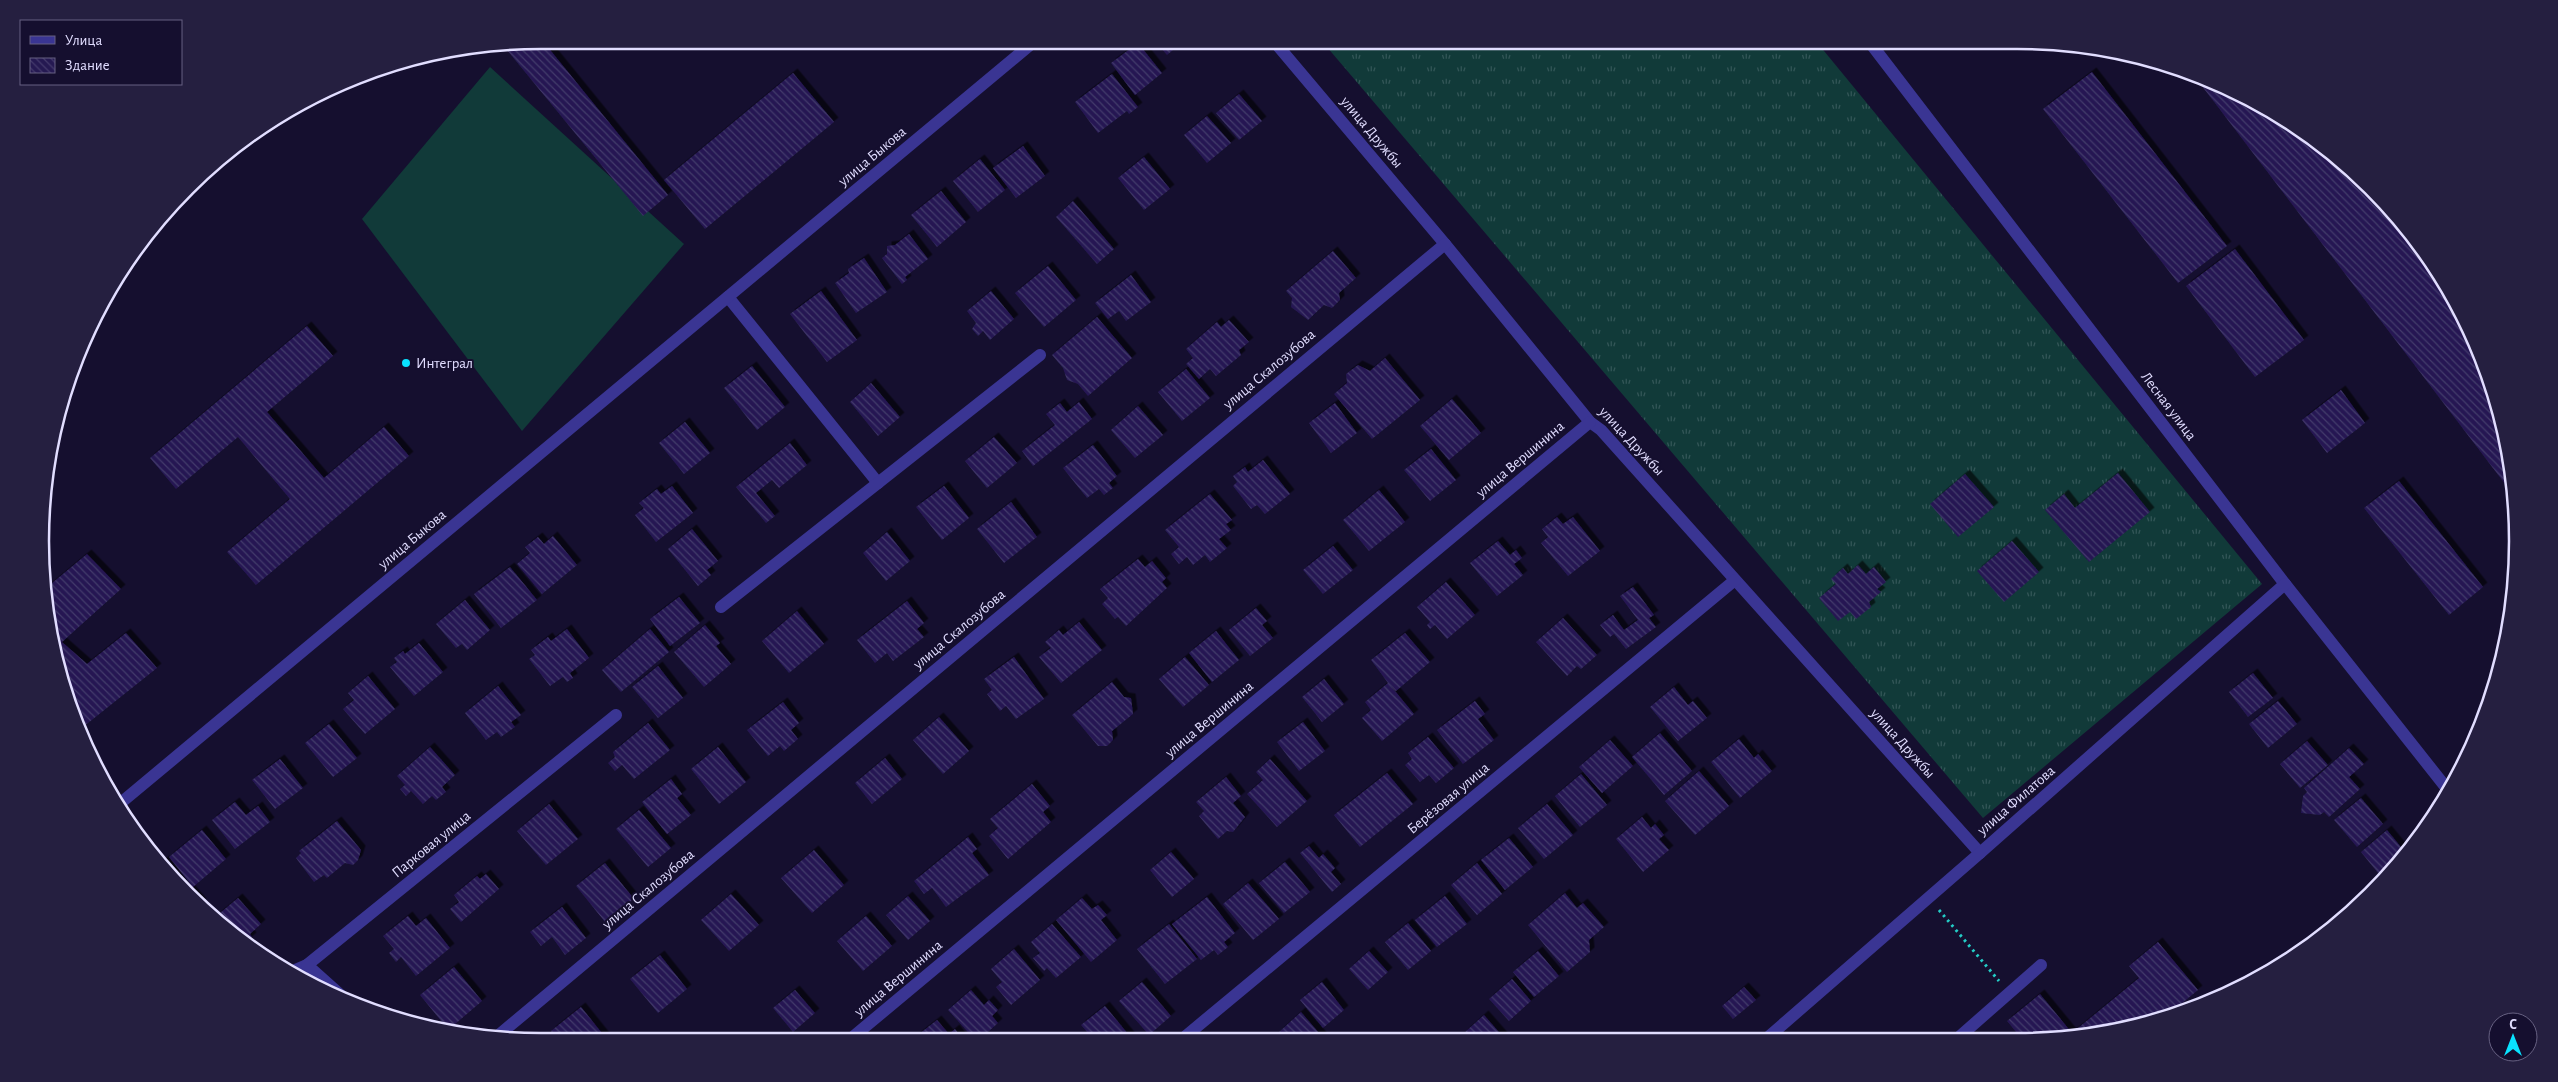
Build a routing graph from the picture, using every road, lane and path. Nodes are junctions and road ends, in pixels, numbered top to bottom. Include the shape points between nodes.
1 (1025, 49) edge
2 (1281, 49) edge
3 (1875, 49) edge
4 (1445, 244) junction
5 (728, 297) junction
6 (1040, 355) dead end
7 (1590, 422) junction
8 (878, 483) junction
9 (1735, 580) junction
10 (2285, 584) junction
11 (721, 607) dead end
12 (616, 715) dead end
13 (2444, 785) edge
14 (124, 801) edge
15 (1980, 854) junction
16 (1929, 898) junction
17 (2041, 965) dead end
18 (306, 966) junction
19 (299, 969) edge
20 (327, 984) edge
21 (2010, 994) junction
22 (503, 1031) edge
23 (858, 1033) edge
24 (1189, 1033) edge
25 (1772, 1033) edge
26 (1964, 1033) edge

1 - 5 street, улица Быкова
2 - 4 street, улица Дружбы
3 - 10 street, Лесная улица
4 - 7 street, улица Дружбы
4 - 22 street, улица Скалозубова
5 - 8 street
5 - 14 street, улица Быкова
6 - 8 street
7 - 9 street, улица Дружбы via 1602,430
7 - 23 street, улица Вершинина
8 - 11 street
9 - 15 street, улица Дружбы
9 - 24 street, Берёзовая улица
10 - 13 street, Лесная улица
10 - 15 street, улица Филатова
12 - 18 street, Парковая улица
15 - 16 street, улица Филатова
16 - 21 path
16 - 25 street, улица Филатова
17 - 21 street
18 - 19 street, Парковая улица
18 - 20 street
21 - 26 street

